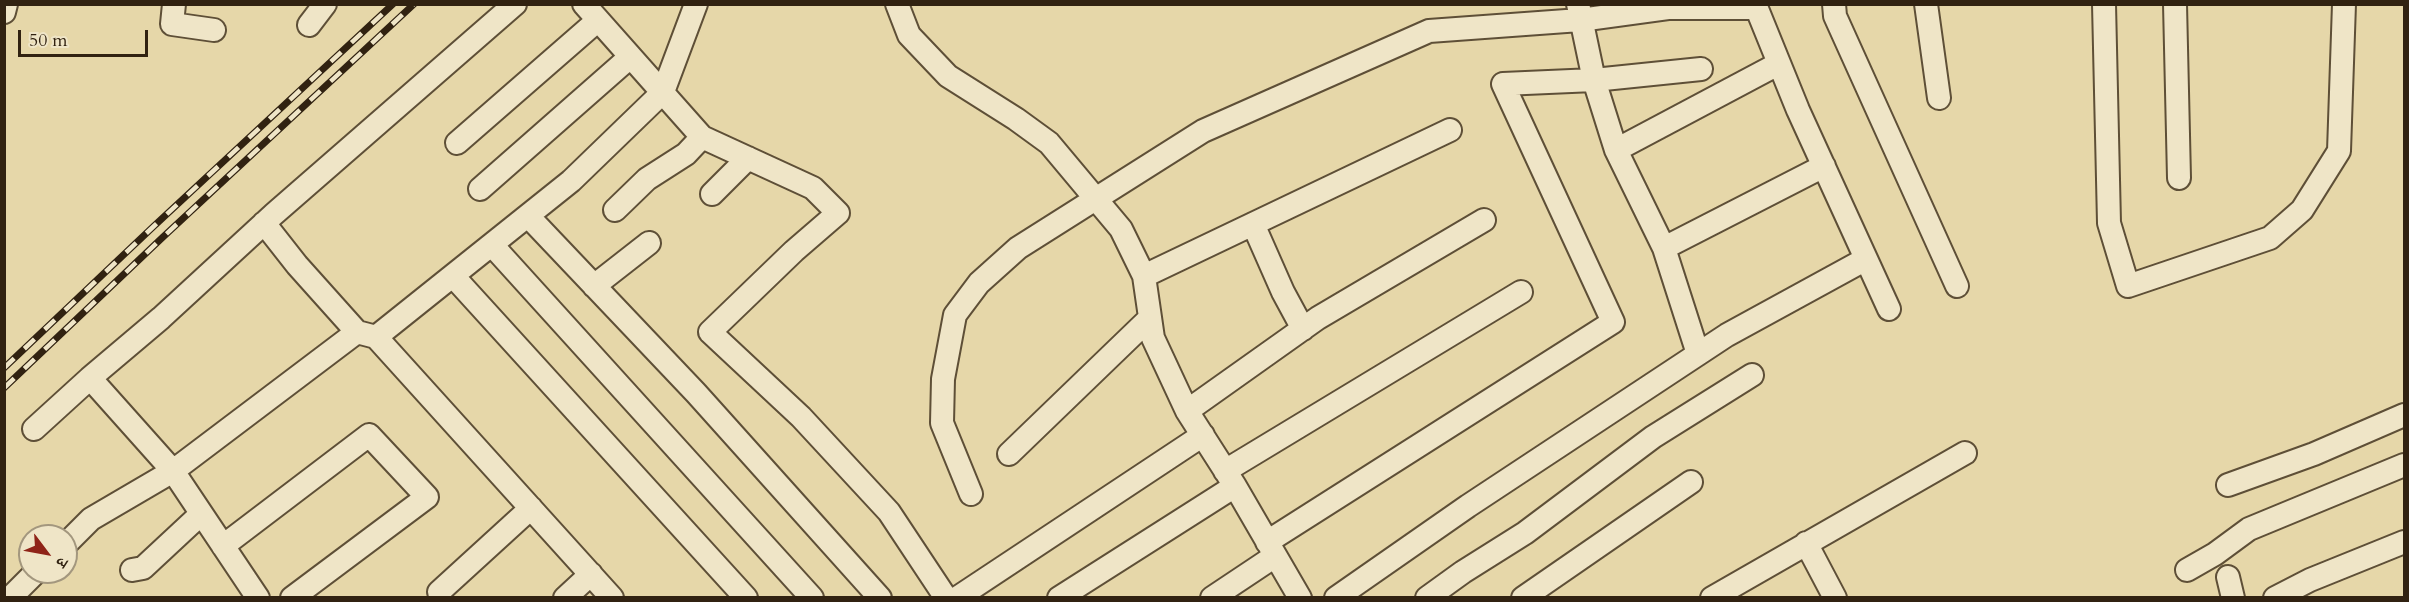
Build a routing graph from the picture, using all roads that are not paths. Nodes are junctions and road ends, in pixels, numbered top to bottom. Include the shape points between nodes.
1 (6, 4) edge
2 (174, 4) edge
3 (325, 4) edge
4 (515, 4) edge
5 (696, 4) edge
6 (897, 4) edge
7 (1834, 4) edge
8 (1926, 4) edge
9 (2104, 4) edge
10 (2175, 4) edge
11 (2344, 4) edge
12 (1755, 6) edge
13 (4, 12) edge
14 (1579, 12) edge
15 (590, 13) edge
16 (309, 25) dead end
17 (214, 30) dead end
18 (629, 58) junction
19 (1779, 64) junction
20 (1701, 69) dead end
21 (1594, 80) junction
22 (663, 92) junction
23 (1939, 98) dead end
24 (1450, 130) dead end
25 (702, 137) junction
26 (457, 143) dead end
27 (1616, 150) junction
28 (748, 158) junction
29 (1824, 166) junction
30 (2179, 178) dead end
31 (480, 189) dead end
32 (712, 194) dead end
33 (1095, 200) junction
34 (615, 210) dead end
35 (528, 216) junction
36 (1484, 220) dead end
37 (264, 223) junction
38 (1253, 224) junction
39 (649, 243) dead end
40 (492, 245) junction
41 (1664, 248) junction
42 (1866, 259) junction
43 (453, 276) junction
44 (1143, 276) junction
45 (594, 286) junction
46 (1958, 286) dead end
47 (1521, 292) dead end
48 (1889, 309) dead end
49 (1150, 318) junction
50 (1303, 329) junction
51 (366, 335) junction
52 (1698, 354) junction
53 (1752, 375) dead end
54 (90, 378) junction
55 (1187, 411) junction
56 (2404, 415) edge
57 (34, 429) dead end
58 (1203, 435) junction
59 (1965, 453) dead end
60 (1009, 454) dead end
61 (2404, 465) edge
62 (172, 471) junction
63 (1230, 479) junction
64 (1691, 482) dead end
65 (2228, 485) dead end
66 (971, 494) dead end
67 (531, 508) junction
68 (201, 513) junction
69 (78, 532) edge
70 (2404, 542) edge
71 (1806, 543) junction
72 (223, 546) junction
73 (1271, 549) junction
74 (132, 570) dead end
75 (2187, 570) dead end
76 (591, 573) junction
77 (24, 584) edge
78 (439, 592) dead end
79 (10, 597) edge
80 (258, 597) edge
81 (292, 597) edge
82 (565, 597) edge
83 (612, 597) edge
84 (746, 597) edge
85 (812, 597) edge
86 (880, 597) edge
87 (946, 597) edge
88 (957, 597) edge
89 (1059, 597) edge
90 (1212, 597) edge
91 (1300, 597) edge
92 (1336, 597) edge
93 (1427, 597) edge
94 (1523, 597) edge
95 (1712, 597) edge
96 (1835, 597) edge
97 (2275, 597) edge

1 - 13 street
2 - 17 street via 172,24
3 - 16 street
4 - 37 street
5 - 22 street
6 - 33 street via 909,35 948,76 1049,143
7 - 46 street via 1835,16
8 - 23 street
9 - 11 street via 2109,223 2128,286 2270,238 2302,210 2339,151
10 - 30 street
12 - 14 street
12 - 19 street
14 - 21 street
14 - 33 street via 1429,31 1203,131
15 - 18 street
15 - 26 street
18 - 22 street
18 - 31 street
19 - 27 street
19 - 29 street
20 - 21 street
21 - 27 street
21 - 73 street via 1503,84 1613,322
22 - 25 street
22 - 35 street via 571,181
24 - 38 street
25 - 28 street
25 - 34 street via 686,154 647,179
27 - 41 street
28 - 32 street
28 - 87 street via 813,188 838,213 710,332 801,417 889,512
29 - 41 street
29 - 42 street
33 - 44 street via 1121,229
33 - 66 street via 1018,248 979,284 955,315 943,379 942,423
35 - 40 street
35 - 45 street
36 - 50 street
37 - 51 street via 297,265
37 - 54 street
38 - 44 street
38 - 50 street
39 - 45 street
40 - 43 street
40 - 85 street
41 - 52 street
42 - 48 street
42 - 52 street
43 - 51 street
43 - 84 street
44 - 49 street
45 - 86 street
47 - 63 street
49 - 55 street via 1153,338
49 - 60 street
50 - 55 street
51 - 62 street
51 - 67 street
52 - 92 street
53 - 93 street via 1653,437 1525,533
54 - 57 street
54 - 62 street
55 - 58 street
56 - 65 street
58 - 63 street
58 - 88 street
59 - 71 street
61 - 75 street via 2249,529
62 - 68 street
62 - 69 street via 92,519
63 - 73 street
63 - 89 street
64 - 94 street
67 - 76 street
67 - 78 street
68 - 72 street
68 - 74 street via 143,568
70 - 97 street
71 - 95 street
71 - 96 street
72 - 80 street
72 - 81 street via 369,435 427,497
73 - 90 street
73 - 91 street
76 - 82 street
76 - 83 street
77 - 79 street

